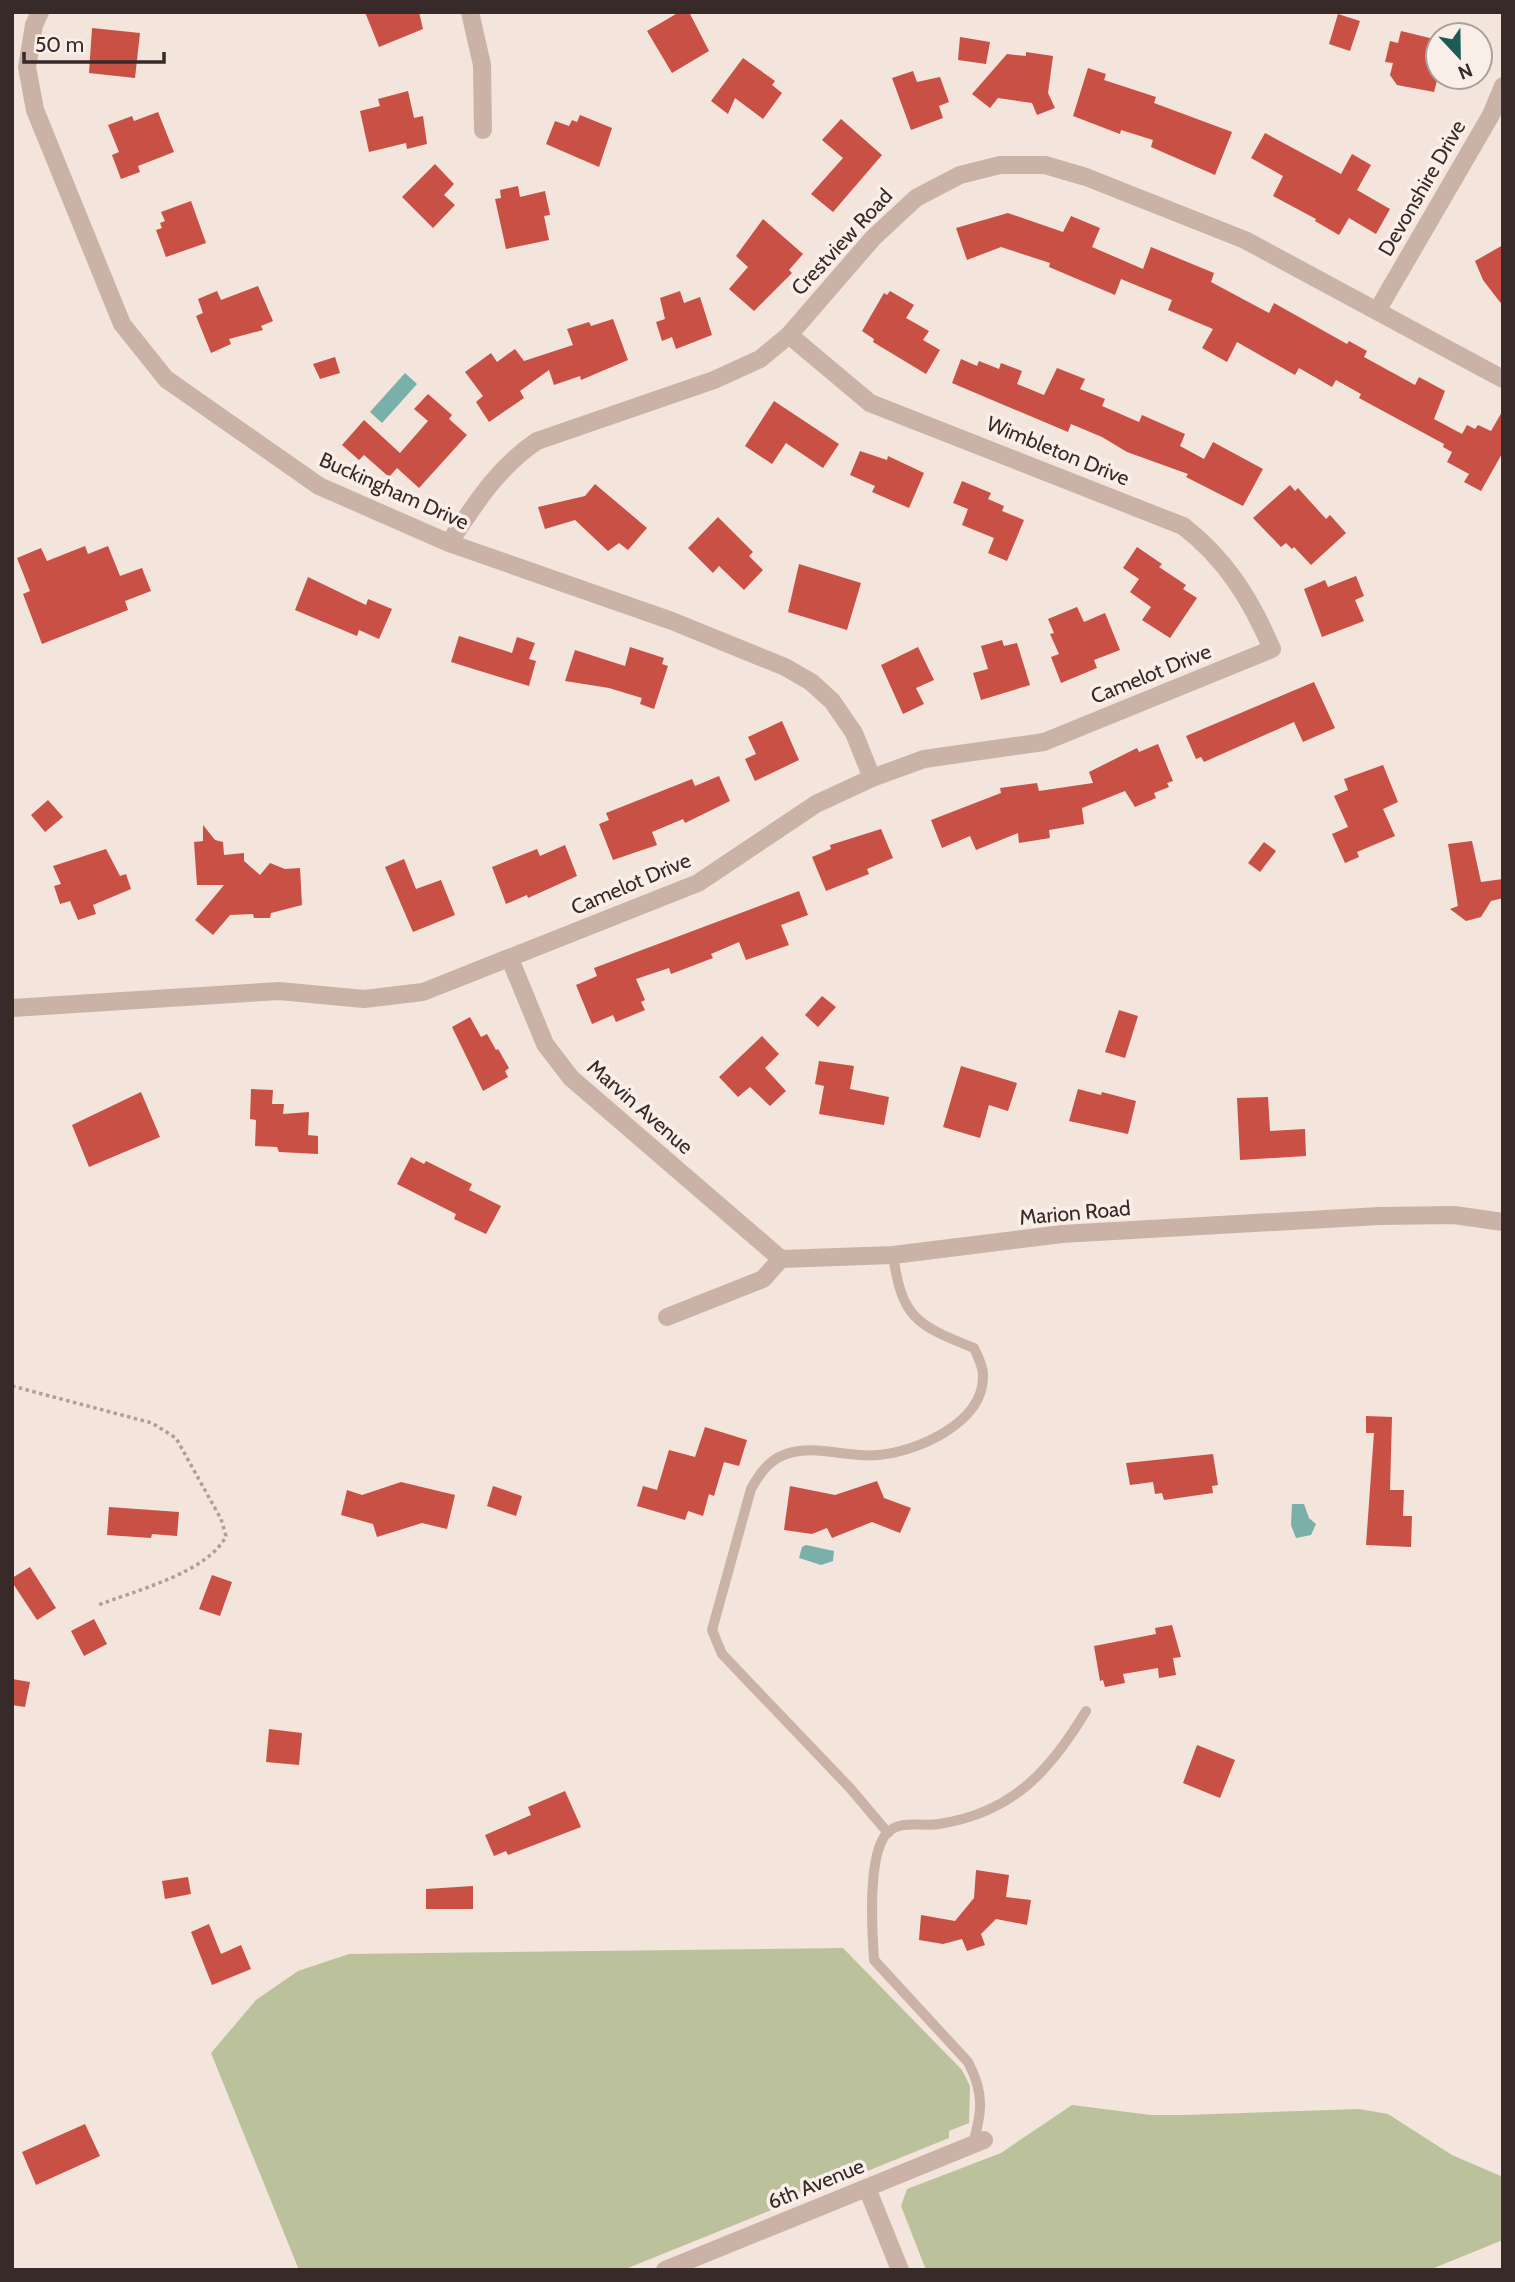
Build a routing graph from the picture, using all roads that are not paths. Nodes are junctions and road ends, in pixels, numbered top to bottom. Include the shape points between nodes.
1 (40, 12) edge
2 (470, 12) edge
3 (1503, 86) edge
4 (484, 130) dead end
5 (1377, 311) junction
6 (789, 335) junction
7 (1503, 379) edge
8 (449, 543) junction
9 (1272, 649) joint
10 (872, 778) junction
11 (510, 958) junction
12 (12, 1008) edge
13 (1503, 1222) edge
14 (894, 1255) junction
15 (781, 1259) junction
16 (667, 1317) dead end
17 (1086, 1711) dead end
18 (888, 1833) junction
19 (978, 2143) joint
20 (867, 2188) junction
21 (665, 2270) edge
22 (900, 2270) edge

1 - 8 street, Buckingham Drive via 27,67 35,110 122,324 142,353 166,379 319,486
2 - 4 street via 482,65
3 - 5 street, Devonshire Drive via 1491,115
5 - 6 street, Crestview Road via 1245,240 1098,182 1045,165 1000,165 960,175 916,198 873,238
5 - 7 street, Crestview Road
6 - 8 street, Crestview Road via 760,359 714,380 537,442 504,467
6 - 9 street, Wimbleton Drive via 870,403 1183,526 1229,570
8 - 10 street, Buckingham Drive via 672,621 785,667 832,701 854,733
9 - 10 street, Camelot Drive via 1044,742 924,759
10 - 11 street, Camelot Drive via 816,804 698,883
11 - 12 street, Camelot Drive via 410,995 364,999 279,991
11 - 15 street, Marvin Avenue via 545,1044 571,1078
13 - 14 street, Marion Road via 1454,1215 1379,1216 1062,1234
14 - 15 street, Marion Road
14 - 18 lane via 899,1293 908,1310 921,1322 974,1348 984,1379 974,1405 951,1429 908,1449 877,1456 794,1452 772,1461 751,1489 712,1630 722,1654
15 - 16 street via 762,1279
17 - 18 lane via 1036,1781 1004,1802 937,1825 908,1823
18 - 19 lane via 874,1876 874,1960 968,2062 978,2081 982,2113
19 - 20 street, 6th Avenue
20 - 21 street, 6th Avenue
20 - 22 street

